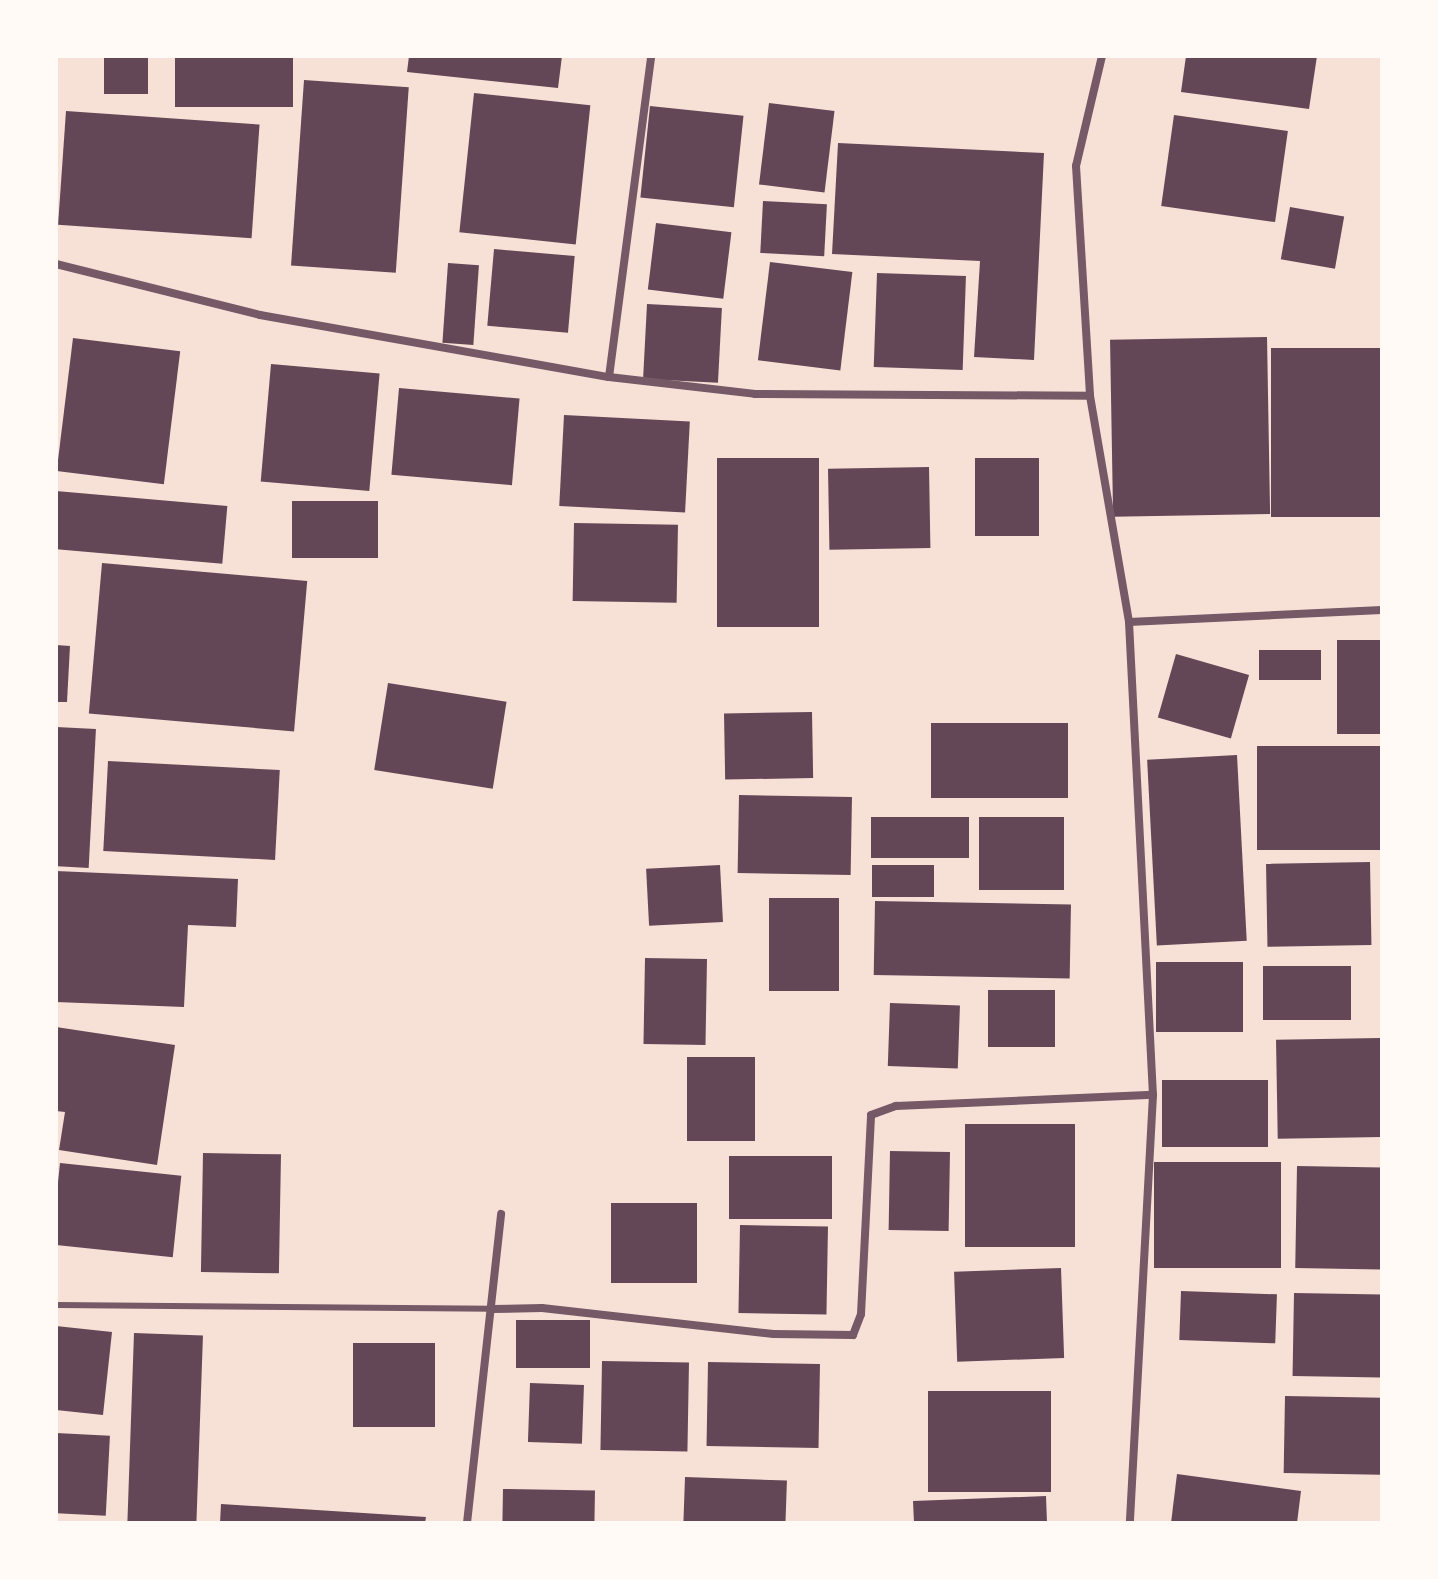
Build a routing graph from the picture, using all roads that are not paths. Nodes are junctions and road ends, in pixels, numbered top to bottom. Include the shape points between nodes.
1 (651, 56) edge
2 (1102, 56) edge
3 (56, 264) edge
4 (609, 377) junction
5 (1090, 396) junction
6 (1382, 610) edge
7 (1129, 622) junction
8 (1153, 1095) junction
9 (501, 1214) dead end
10 (56, 1305) edge
11 (492, 1309) junction
12 (467, 1523) edge
13 (1130, 1523) edge

1 - 4 street
2 - 5 street via 1076,166
3 - 4 street via 260,315
4 - 5 street via 755,394
5 - 7 street
6 - 7 street
7 - 8 street
8 - 11 street via 896,1106 871,1115 861,1314 853,1335 774,1334 542,1308
8 - 13 street
9 - 11 street
10 - 11 lane
11 - 12 street

